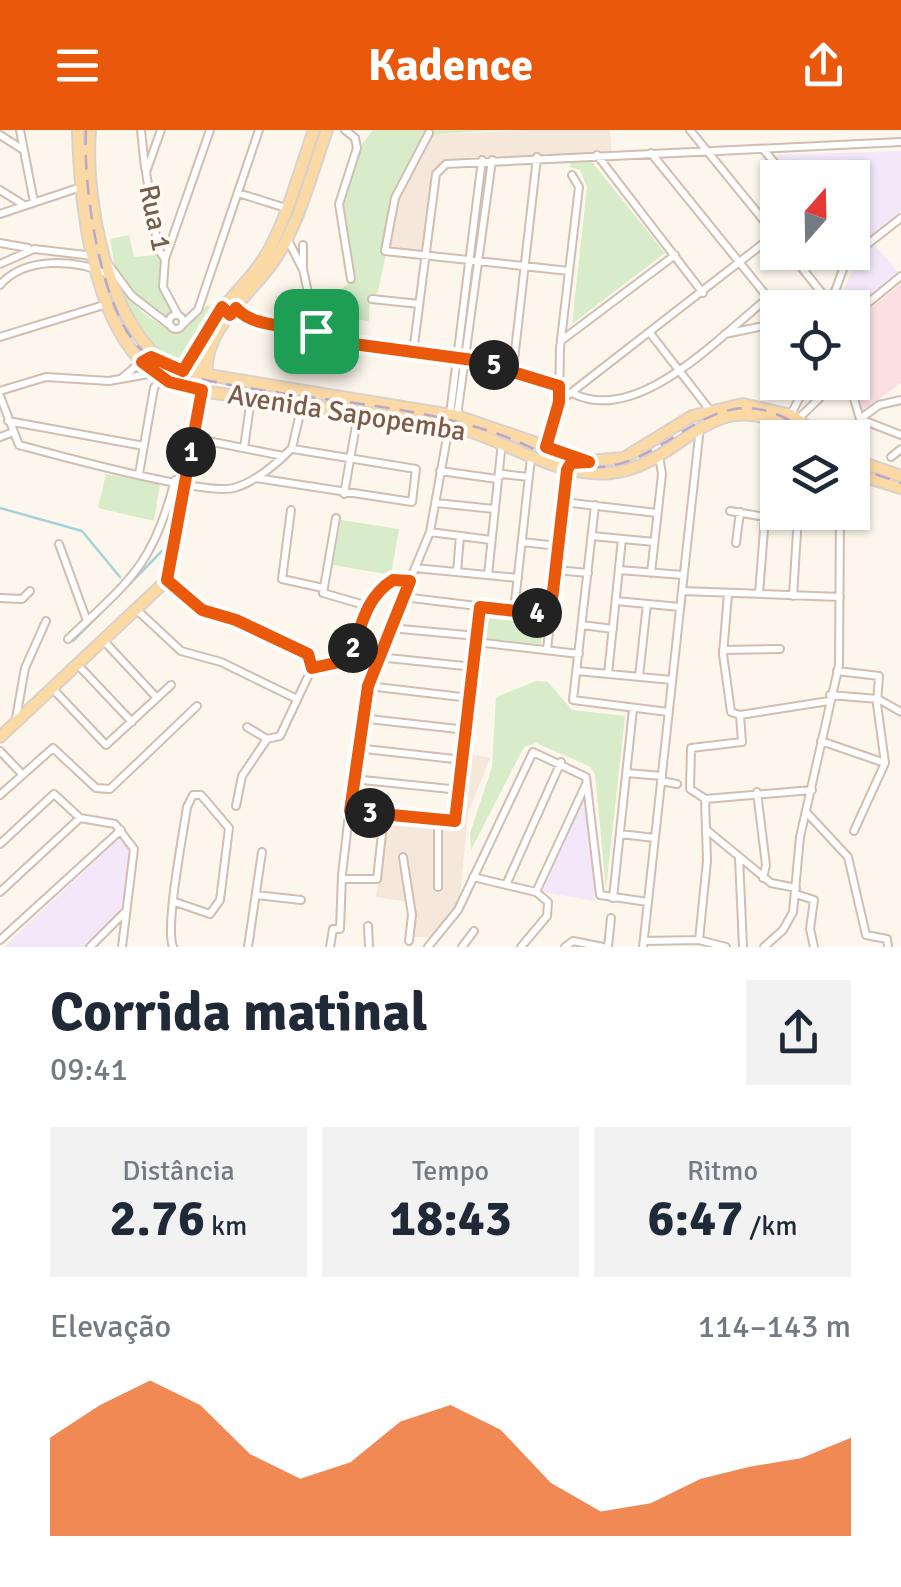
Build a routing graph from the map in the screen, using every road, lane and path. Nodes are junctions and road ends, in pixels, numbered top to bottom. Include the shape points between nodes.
1 (20, 130) edge
2 (78, 130) edge
3 (90, 130) edge
4 (141, 130) edge
5 (161, 130) edge
6 (210, 130) edge
7 (260, 130) edge
8 (314, 130) edge
9 (327, 130) edge
10 (345, 130) edge
11 (690, 130) edge
12 (429, 133) dead end
13 (0, 135) edge
14 (901, 142) edge
15 (763, 149) junction
16 (23, 150) junction
17 (707, 150) junction
18 (650, 152) junction
19 (596, 154) junction
20 (536, 157) junction
21 (492, 159) junction
22 (482, 160) junction
23 (772, 160) edge
24 (146, 172) junction
25 (572, 175) dead end
26 (88, 185) junction
27 (0, 190) edge
28 (238, 192) junction
29 (34, 202) junction
30 (24, 206) junction
31 (286, 208) junction
32 (0, 214) edge
33 (760, 215) edge
34 (901, 218) edge
35 (286, 238) junction
36 (870, 240) edge
37 (4, 244) edge
38 (303, 244) dead end
39 (760, 248) edge
40 (34, 249) junction
41 (72, 252) junction
42 (13, 255) junction
43 (93, 255) junction
44 (425, 255) junction
45 (675, 255) junction
46 (165, 258) junction
47 (475, 261) junction
48 (106, 262) junction
49 (0, 264) edge
50 (739, 264) junction
51 (72, 266) junction
52 (524, 266) junction
53 (96, 269) junction
54 (304, 269) junction
55 (803, 270) edge
56 (569, 271) junction
57 (109, 275) junction
58 (901, 276) edge
59 (351, 279) dead end
60 (0, 285) edge
61 (124, 286) junction
62 (761, 290) edge
63 (818, 290) edge
64 (703, 293) junction
65 (372, 299) dead end
66 (870, 301) edge
67 (107, 304) junction
68 (419, 304) junction
69 (760, 304) edge
70 (230, 310) junction
71 (178, 320) junction
72 (760, 328) edge
73 (316, 331) junction
74 (650, 334) junction
75 (719, 336) junction
76 (0, 337) edge
77 (562, 340) junction
78 (199, 350) junction
79 (413, 353) junction
80 (463, 359) junction
81 (161, 361) junction
82 (142, 362) junction
83 (678, 369) junction
84 (513, 370) junction
85 (183, 371) junction
86 (158, 375) junction
87 (203, 376) junction
88 (118, 380) junction
89 (559, 386) junction
90 (202, 390) junction
91 (305, 392) junction
92 (0, 393) edge
93 (574, 394) junction
94 (251, 398) junction
95 (805, 400) edge
96 (815, 400) edge
97 (854, 400) edge
98 (901, 400) edge
99 (559, 402) junction
100 (302, 406) junction
101 (805, 408) junction
102 (709, 409) junction
103 (358, 414) junction
104 (452, 418) junction
105 (860, 419) junction
106 (770, 420) edge
107 (779, 420) edge
108 (792, 420) edge
109 (8, 421) junction
110 (700, 426) junction
111 (12, 433) junction
112 (901, 435) edge
113 (0, 438) edge
114 (193, 438) junction
115 (502, 442) junction
116 (144, 446) junction
117 (546, 447) junction
118 (244, 448) junction
119 (292, 448) junction
120 (901, 449) edge
121 (532, 455) junction
122 (658, 456) junction
123 (284, 457) junction
124 (891, 457) dead end
125 (350, 458) junction
126 (589, 462) junction
127 (870, 466) edge
128 (567, 470) junction
129 (440, 471) junction
130 (138, 474) junction
131 (901, 476) edge
132 (529, 477) junction
133 (255, 478) junction
134 (497, 478) junction
135 (870, 479) edge
136 (181, 481) junction
137 (901, 488) edge
138 (344, 494) junction
139 (436, 502) junction
140 (564, 502) junction
141 (595, 505) junction
142 (494, 509) junction
143 (291, 510) dead end
144 (730, 511) dead end
145 (740, 512) junction
146 (657, 513) junction
147 (336, 518) dead end
148 (840, 530) edge
149 (430, 532) junction
150 (796, 532) dead end
151 (460, 536) junction
152 (592, 536) junction
153 (622, 539) junction
154 (491, 540) junction
155 (522, 542) junction
156 (654, 542) junction
157 (736, 543) dead end
158 (60, 544) dead end
159 (558, 546) junction
160 (415, 568) junction
161 (556, 570) junction
162 (620, 570) junction
163 (457, 572) junction
164 (588, 573) junction
165 (651, 573) junction
166 (488, 575) junction
167 (683, 575) junction
168 (518, 578) junction
169 (167, 580) junction
170 (410, 581) junction
171 (322, 588) junction
172 (30, 591) dead end
173 (682, 592) junction
174 (728, 594) junction
175 (760, 594) junction
176 (793, 596) junction
177 (403, 597) junction
178 (840, 597) junction
179 (0, 598) edge
180 (616, 600) junction
181 (647, 604) junction
182 (369, 606) junction
183 (480, 607) junction
184 (680, 607) junction
185 (551, 609) junction
186 (137, 610) junction
187 (514, 611) junction
188 (542, 614) junction
189 (46, 621) dead end
190 (87, 621) junction
191 (550, 621) junction
192 (582, 625) junction
193 (390, 628) junction
194 (613, 628) junction
195 (68, 639) dead end
196 (477, 639) junction
197 (104, 641) junction
198 (780, 649) dead end
199 (546, 650) junction
200 (723, 650) junction
201 (579, 654) junction
202 (378, 657) junction
203 (78, 665) junction
204 (474, 667) junction
205 (312, 668) junction
206 (576, 671) junction
207 (837, 671) junction
208 (608, 674) junction
209 (639, 676) junction
210 (672, 680) junction
211 (171, 685) dead end
212 (368, 686) junction
213 (52, 688) junction
214 (156, 698) junction
215 (470, 698) junction
216 (829, 698) junction
217 (297, 699) junction
218 (878, 699) junction
219 (197, 706) dead end
220 (634, 709) junction
221 (668, 712) junction
222 (901, 712) edge
223 (740, 715) junction
224 (360, 718) junction
225 (132, 722) junction
226 (15, 724) junction
227 (247, 728) dead end
228 (467, 730) junction
229 (0, 737) edge
230 (267, 739) junction
231 (821, 741) junction
232 (356, 748) junction
233 (0, 751) edge
234 (463, 760) junction
235 (560, 762) junction
236 (885, 763) junction
237 (627, 773) junction
238 (22, 774) junction
239 (662, 778) junction
240 (353, 779) junction
241 (587, 782) junction
242 (677, 784) dead end
243 (460, 790) junction
244 (812, 790) junction
245 (757, 792) junction
246 (0, 795) edge
247 (705, 798) junction
248 (236, 806) dead end
249 (350, 811) junction
250 (808, 814) junction
251 (384, 815) junction
252 (80, 818) junction
253 (438, 820) junction
254 (121, 830) junction
255 (708, 830) junction
256 (854, 832) dead end
257 (620, 834) junction
258 (655, 838) junction
259 (0, 844) edge
260 (262, 852) dead end
261 (738, 856) junction
262 (403, 857) dead end
263 (472, 878) junction
264 (764, 878) junction
265 (345, 879) junction
266 (506, 885) junction
267 (438, 886) dead end
268 (796, 891) junction
269 (0, 892) edge
270 (536, 892) junction
271 (256, 895) junction
272 (613, 898) junction
273 (301, 900) dead end
274 (175, 902) junction
275 (648, 902) junction
276 (126, 910) junction
277 (611, 918) dead end
278 (368, 926) dead end
279 (474, 931) dead end
280 (124, 932) junction
281 (104, 934) junction
282 (432, 938) junction
283 (0, 940) edge
284 (699, 940) junction
285 (407, 944) edge
286 (644, 944) edge
287 (90, 947) edge
288 (122, 947) edge
289 (173, 947) edge
290 (248, 947) edge
291 (330, 947) edge
292 (369, 947) edge
293 (428, 947) edge
294 (462, 947) edge
295 (521, 947) edge
296 (566, 947) edge
297 (605, 947) edge
298 (726, 947) edge
299 (743, 947) edge
300 (764, 947) edge
301 (814, 947) edge
302 (888, 947) edge

1 - 16 street
2 - 26 main road, Avenida Sapopemba
3 - 26 main road, Avenida Sapopemba
4 - 24 street
5 - 24 street, Rua 1
6 - 46 street
7 - 28 street
8 - 31 main road
9 - 35 main road
10 - 59 street via 357,143 339,204
11 - 17 street
12 - 44 street via 395,198 384,251
13 - 16 street
14 - 15 street
15 - 17 street
15 - 23 street
16 - 29 street
17 - 18 street
17 - 33 street
18 - 19 street
18 - 50 street
19 - 20 street
19 - 45 street
20 - 21 street
20 - 52 street
21 - 22 street
21 - 47 street
22 - 44 street via 440,168
22 - 47 street
24 - 46 street, Rua 1 via 158,250
25 - 56 street via 579,187
26 - 29 street
26 - 43 main road, Avenida Sapopemba
26 - 48 main road, Avenida Sapopemba
27 - 30 street
28 - 31 street
28 - 71 street via 198,310
29 - 30 street
30 - 32 street
31 - 70 main road via 269,250
34 - 36 street
35 - 54 street
35 - 70 main road
37 - 40 street
37 - 42 street
38 - 54 street
39 - 50 street
40 - 41 street
40 - 42 street
41 - 43 street
41 - 51 street
42 - 49 street
43 - 48 street
43 - 53 main road, Avenida Sapopemba
44 - 47 street
44 - 68 street
45 - 64 street
45 - 77 street
46 - 71 street, Rua 1 via 162,280
47 - 52 street
47 - 80 street
48 - 57 main road, Avenida Sapopemba
48 - 61 street
50 - 62 street
50 - 64 street
51 - 53 street
51 - 60 street via 26,266
52 - 56 street
52 - 84 street
53 - 57 street
53 - 67 main road, Avenida Sapopemba
54 - 73 street
55 - 63 street
56 - 77 street
57 - 61 street
57 - 81 main road, Avenida Sapopemba via 130,327
58 - 66 street
61 - 71 street via 159,319
64 - 74 street
65 - 68 street
67 - 76 street
67 - 82 main road, Avenida Sapopemba
68 - 79 street
69 - 75 street
70 - 73 street
70 - 78 main road
70 - 87 main road
72 - 75 street
73 - 79 street via 324,340
74 - 83 street
74 - 93 street
75 - 83 street
77 - 89 street
78 - 85 main road
78 - 87 main road
79 - 80 street
80 - 84 street
80 - 104 street
81 - 82 main road
81 - 85 main road, Avenida Sapopemba
82 - 86 main road, Avenida Sapopemba
82 - 88 street
83 - 93 street via 628,397 605,401
83 - 102 street
84 - 89 street
85 - 87 main road, Avenida Sapopemba
86 - 88 street
86 - 90 main road, Avenida Sapopemba
86 - 116 street
87 - 90 main road
87 - 91 main road, Avenida Sapopemba
88 - 92 street via 46,377
89 - 99 street
90 - 94 main road, Avenida Sapopemba
90 - 114 main road
91 - 100 street
91 - 104 main road, Avenida Sapopemba
92 - 109 street
93 - 99 street
94 - 100 main road, Avenida Sapopemba
94 - 118 street
95 - 101 street
96 - 101 street
97 - 105 street
98 - 105 street
99 - 117 street
100 - 103 main road, Avenida Sapopemba
100 - 119 street
101 - 108 street
102 - 107 main road, Avenida Sapopemba via 742,404
102 - 126 main road, Avenida Sapopemba via 624,458
103 - 104 main road, Avenida Sapopemba
103 - 125 street
104 - 115 main road, Avenida Sapopemba
104 - 117 main road, Avenida Sapopemba
104 - 129 street
105 - 112 street
106 - 110 main road, Avenida Sapopemba via 748,415
109 - 111 street
109 - 116 street
110 - 122 main road, Avenida Sapopemba
110 - 167 street
111 - 113 street
111 - 130 street via 20,444
114 - 118 street
114 - 136 main road
115 - 121 main road, Avenida Sapopemba
115 - 134 street
116 - 130 street
117 - 126 main road, Avenida Sapopemba
118 - 123 street
119 - 123 street
119 - 125 street
120 - 124 street
121 - 128 main road, Avenida Sapopemba
121 - 132 street
122 - 128 main road, Avenida Sapopemba via 615,472
122 - 146 street
123 - 133 street
125 - 138 street
125 - 138 street via 418,473 412,502
126 - 128 main road via 571,463
127 - 131 main road
128 - 140 street
129 - 134 street
129 - 139 street
130 - 136 street
132 - 134 street
132 - 155 street
133 - 136 street via 230,488
133 - 138 street
134 - 142 street
135 - 137 main road
136 - 169 main road
136 - 190 street via 144,565
139 - 142 street
139 - 149 street
140 - 141 street
140 - 159 street
141 - 146 street
141 - 152 street
142 - 154 street
143 - 171 street via 282,578
144 - 145 street
145 - 157 street
145 - 175 street via 766,520
146 - 156 street
147 - 171 street
148 - 178 street
149 - 151 street
149 - 160 street
150 - 176 street
151 - 154 street
151 - 163 street
152 - 153 street
152 - 164 street
153 - 156 street
153 - 162 street
154 - 166 street
155 - 159 street
155 - 168 street
156 - 165 street
158 - 190 street
159 - 161 street
160 - 163 street
160 - 170 street
161 - 164 street
161 - 185 street
162 - 165 street
162 - 180 street
163 - 166 street
164 - 192 street
165 - 167 street
166 - 168 street
167 - 173 street
168 - 187 street
169 - 186 main road
169 - 205 street via 202,610 308,654
170 - 177 street
170 - 182 street via 393,580
171 - 182 street via 327,597
172 - 179 street via 22,599
173 - 174 street
173 - 184 street
174 - 175 street
174 - 200 street
175 - 176 street
176 - 178 street
177 - 183 street
177 - 193 street
178 - 207 street
180 - 181 street
180 - 194 street
181 - 184 street
181 - 209 street
182 - 205 street via 349,660
183 - 187 street
183 - 196 street
184 - 210 street
185 - 188 street
185 - 191 street
186 - 197 main road
186 - 217 street via 181,651 221,662
187 - 188 street
188 - 191 street
189 - 226 street via 25,668
190 - 195 street
191 - 199 street
192 - 194 street
192 - 201 street
193 - 196 street
193 - 202 street
194 - 208 street
196 - 199 street
196 - 204 street
197 - 203 main road
197 - 214 street
198 - 200 street
199 - 201 street
200 - 223 street via 728,707
201 - 206 street
202 - 204 street
202 - 212 street
203 - 213 main road
203 - 225 street
204 - 215 street
205 - 217 street
206 - 208 street
206 - 220 street via 573,700
207 - 216 street
207 - 218 street via 879,676
208 - 209 street
209 - 210 street
210 - 221 street
211 - 214 street
212 - 215 street
212 - 224 street
213 - 225 street via 104,744
213 - 226 main road
214 - 225 street
215 - 228 street
216 - 218 street
216 - 223 street
216 - 231 street
217 - 230 street via 282,733
218 - 222 street
218 - 236 street
219 - 238 street via 104,792 56,748
220 - 221 street
220 - 237 street
221 - 239 street
223 - 247 street via 742,742 692,746 690,789
224 - 228 street
224 - 232 street
226 - 229 main road
227 - 230 street
228 - 234 street
230 - 248 street via 242,776
231 - 236 street
231 - 244 street
232 - 234 street
232 - 240 street
233 - 238 street
234 - 243 street
235 - 241 street
235 - 263 street via 534,752
235 - 266 street
236 - 256 street
237 - 239 street
237 - 257 street
238 - 246 street
239 - 242 street
239 - 258 street
240 - 243 street
240 - 249 street
241 - 270 street
241 - 272 street via 600,896
243 - 253 street via 455,821
244 - 245 street
244 - 250 street
245 - 247 street
245 - 264 street
247 - 255 street
249 - 251 street
249 - 265 street
250 - 268 street
250 - 302 street via 846,852 865,933 887,939
251 - 253 street
251 - 265 street via 377,879
252 - 254 street via 107,819
252 - 259 street via 54,794
252 - 269 street
253 - 267 street
254 - 276 street via 134,849
254 - 283 street
255 - 261 street
255 - 284 street
257 - 258 street
257 - 272 street
258 - 275 street
260 - 271 street
261 - 264 street
261 - 299 street
262 - 285 street via 412,915
263 - 266 street
263 - 282 street via 458,910
264 - 268 street
265 - 291 street via 340,930 333,929
266 - 270 street
268 - 300 street via 788,924
268 - 301 street via 814,900
270 - 295 street via 549,910
271 - 273 street
271 - 290 street
272 - 275 street
274 - 274 street via 187,807 201,795 229,828 220,900 210,914
274 - 289 street
275 - 286 street
276 - 280 street
276 - 281 street
277 - 297 street
278 - 292 street
279 - 294 street
280 - 281 street
280 - 288 street
281 - 287 street
282 - 285 street
282 - 293 street
284 - 286 street
284 - 298 street
296 - 297 street via 573,941

